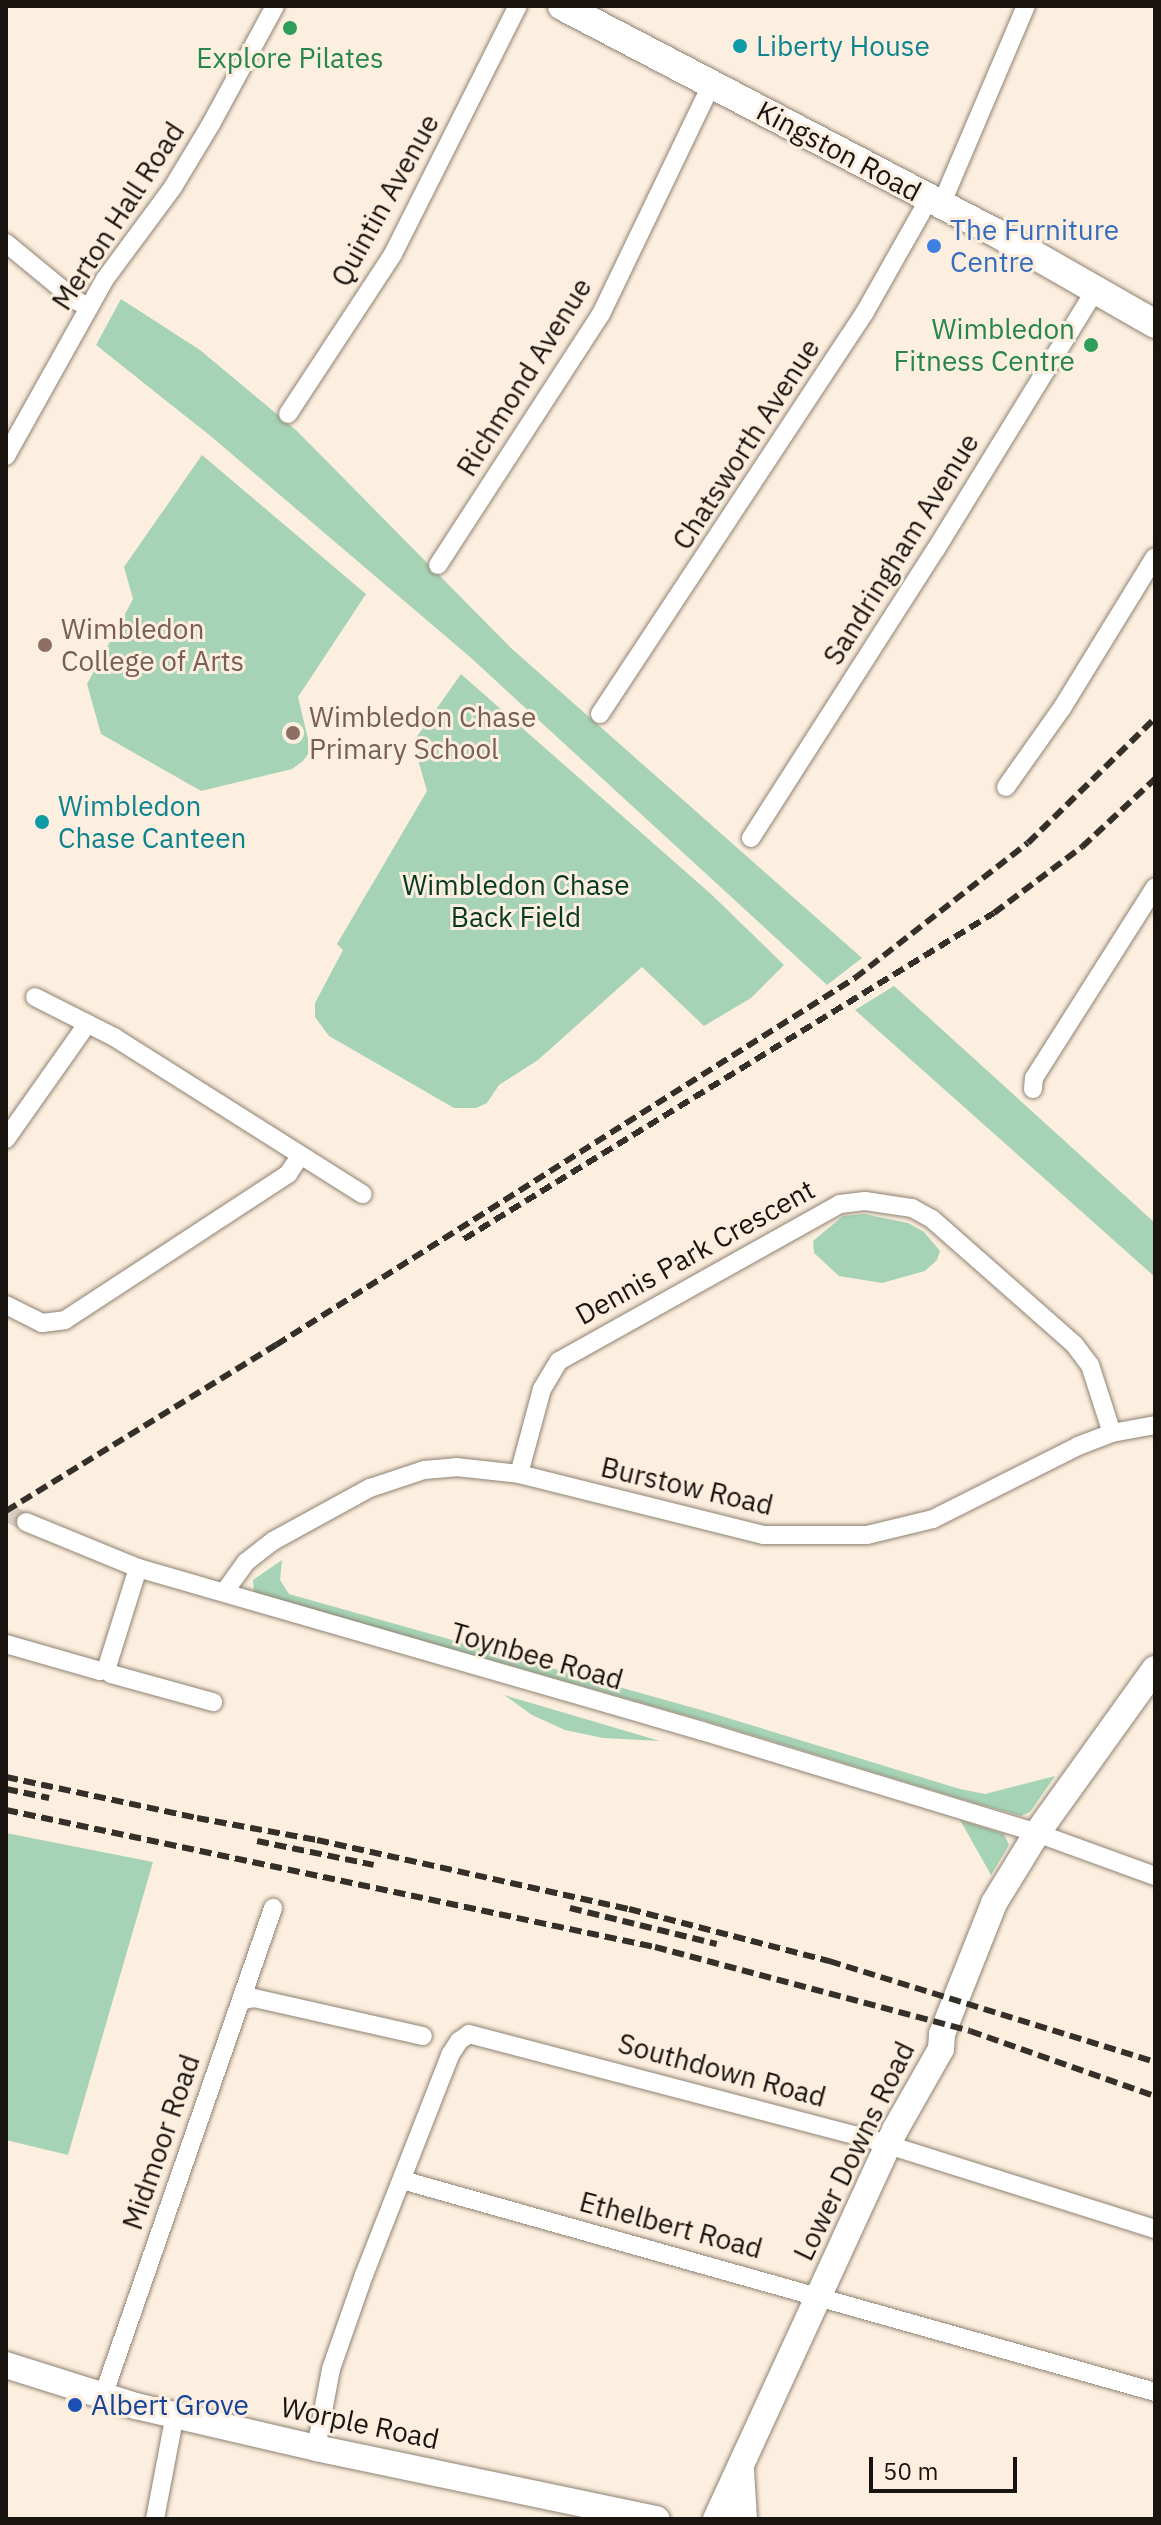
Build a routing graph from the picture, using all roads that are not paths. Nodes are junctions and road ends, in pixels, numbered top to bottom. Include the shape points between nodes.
1 (275, 6) edge
2 (518, 6) edge
3 (562, 6) edge
4 (1026, 6) edge
5 (712, 83) junction
6 (935, 202) junction
7 (6, 243) edge
8 (1096, 289) junction
9 (89, 308) junction
10 (1155, 324) edge
11 (288, 414) dead end
12 (6, 456) edge
13 (1155, 557) edge
14 (438, 565) dead end
15 (600, 714) dead end
16 (1006, 787) dead end
17 (751, 838) dead end
18 (1155, 887) edge
19 (35, 997) dead end
20 (87, 1024) junction
21 (1033, 1089) dead end
22 (6, 1139) edge
23 (300, 1156) junction
24 (362, 1194) dead end
25 (6, 1305) edge
26 (1155, 1425) edge
27 (1112, 1433) junction
28 (519, 1474) junction
29 (26, 1522) tunnel mouth
30 (138, 1568) junction
31 (225, 1591) junction
32 (6, 1644) edge
33 (107, 1667) junction
34 (1155, 1669) edge
35 (213, 1702) dead end
36 (1037, 1833) junction
37 (1155, 1876) edge
38 (273, 1908) dead end
39 (244, 2000) junction
40 (423, 2036) dead end
41 (888, 2145) junction
42 (402, 2180) junction
43 (1155, 2229) edge
44 (821, 2295) junction
45 (6, 2365) edge
46 (1155, 2392) edge
47 (103, 2396) junction
48 (175, 2414) junction
49 (316, 2448) junction
50 (741, 2462) junction
51 (578, 2510) edge
52 (155, 2519) edge
53 (657, 2519) edge
54 (716, 2519) edge
55 (744, 2519) edge

1 - 9 street, Merton Hall Road via 181,175
2 - 11 street, Quintin Avenue via 393,254
3 - 5 main road, Kingston Road
4 - 6 street, Chatsworth Avenue
5 - 6 main road, Kingston Road
5 - 14 street, Richmond Avenue via 601,314
6 - 8 main road, Kingston Road
6 - 15 street, Chatsworth Avenue
7 - 9 street
8 - 10 main road, Kingston Road
8 - 17 street, Sandringham Avenue
9 - 12 street, Merton Hall Road
13 - 16 street via 1062,708
18 - 21 street via 1034,1078
19 - 20 street
20 - 22 street
20 - 23 street
23 - 24 street
23 - 25 street via 288,1174 65,1320 42,1323
26 - 27 street, Burstow Road
27 - 28 street, Burstow Road via 933,1519 867,1535 763,1535
27 - 28 street, Dennis Park Crescent via 1090,1365 1074,1344 932,1219 912,1208 865,1201 840,1204 559,1361 542,1389
28 - 31 street, Burstow Road via 456,1467 393,1479 273,1541 246,1562
29 - 30 street, Toynbee Road
30 - 31 street, Toynbee Road
30 - 33 street
31 - 36 street, Toynbee Road via 250,1603
32 - 33 street via 100,1671
33 - 35 street via 111,1674
34 - 36 street, Lower Downs Road
36 - 37 street, Toynbee Road
36 - 41 street, Lower Downs Road via 984,1922 941,2049
38 - 39 street, Midmoor Road via 241,1990
39 - 40 street
39 - 47 street, Midmoor Road via 236,2009
41 - 42 street, Southdown Road via 477,2033 459,2041
41 - 43 street, Southdown Road
41 - 44 street, Lower Downs Road
42 - 44 street, Ethelbert Road
42 - 49 street via 331,2369
44 - 46 street, Ethelbert Road
44 - 50 street, Lower Downs Road
45 - 47 street, Worple Road
47 - 48 street, Worple Road
48 - 49 street, Worple Road
48 - 52 street
49 - 51 street, Worple Road
50 - 54 street, Lower Downs Road
50 - 55 street, Lower Downs Road
51 - 53 street, Worple Road

